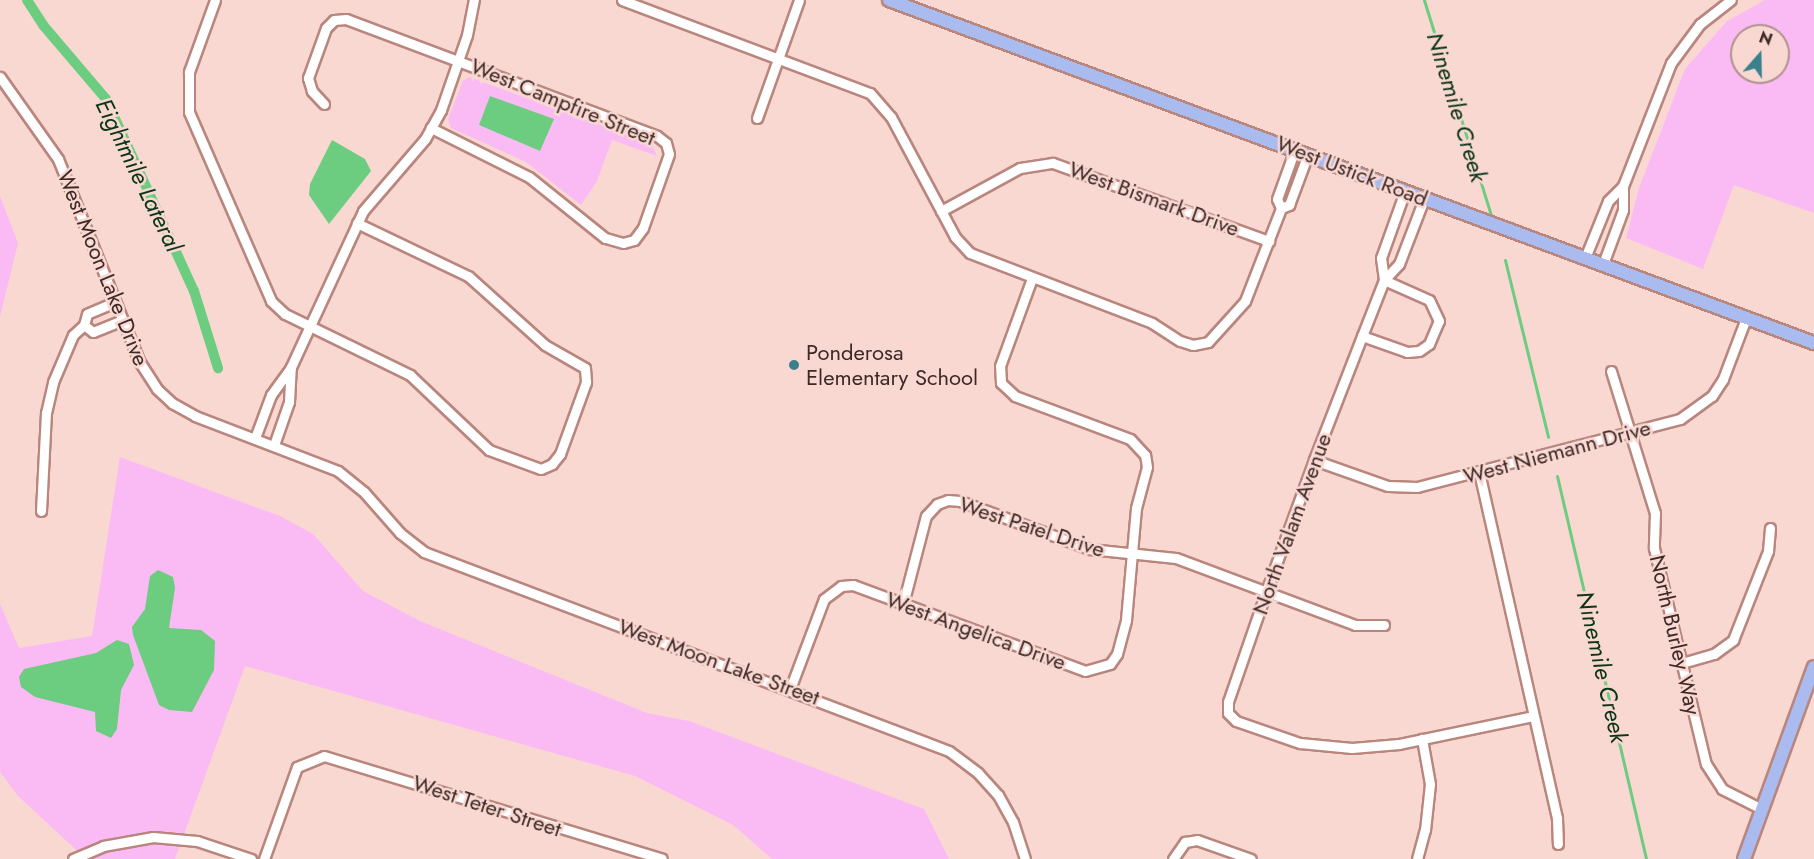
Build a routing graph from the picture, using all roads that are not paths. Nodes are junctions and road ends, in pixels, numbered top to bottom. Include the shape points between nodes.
1 (215, 0) edge
2 (474, 0) edge
3 (622, 0) edge
4 (799, 0) edge
5 (889, 0) edge
6 (1731, 0) edge
7 (778, 58) junction
8 (459, 61) junction
9 (0, 77) edge
10 (324, 104) dead end
11 (757, 118) dead end
12 (431, 128) junction
13 (1295, 149) junction
14 (1308, 154) junction
15 (1623, 186) junction
16 (1405, 191) junction
17 (1424, 199) junction
18 (1281, 208) junction
19 (941, 211) junction
20 (357, 223) junction
21 (1269, 241) junction
22 (1585, 258) junction
23 (1603, 264) junction
24 (1032, 278) junction
25 (1384, 280) junction
26 (115, 302) junction
27 (1746, 318) junction
28 (123, 320) junction
29 (84, 325) junction
30 (309, 326) junction
31 (1362, 336) junction
32 (1814, 343) edge
33 (291, 367) junction
34 (1611, 371) dead end
35 (1632, 432) junction
36 (255, 438) junction
37 (274, 445) junction
38 (1314, 460) junction
39 (1479, 472) junction
40 (41, 511) dead end
41 (1770, 528) dead end
42 (1131, 555) junction
43 (441, 558) joint
44 (1266, 592) junction
45 (903, 604) junction
46 (1384, 625) dead end
47 (1682, 663) junction
48 (1814, 667) edge
49 (1811, 686) edge
50 (790, 689) junction
51 (1533, 716) junction
52 (1422, 739) junction
53 (1762, 809) junction
54 (1558, 844) dead end
55 (74, 859) edge
56 (251, 859) edge
57 (264, 859) edge
58 (663, 859) edge
59 (1025, 859) edge
60 (1173, 859) edge
61 (1251, 859) edge
62 (1417, 859) edge
63 (1744, 859) edge

1 - 30 street via 189,72 189,112 271,301 285,314
2 - 8 street
3 - 7 street
4 - 7 street
5 - 13 main road, West Ustick Road
6 - 15 street via 1693,32 1661,84
7 - 11 street
7 - 19 street via 859,87 880,101
8 - 10 street, West Campfire Street via 346,20 334,20 326,28 308,78 312,91
8 - 12 street
8 - 12 street, West Campfire Street via 657,136 666,143 669,154 643,228 634,240 623,243 605,238 529,177
9 - 26 street, West Moon Lake Drive via 58,159
12 - 20 street
13 - 14 main road, West Ustick Road
13 - 18 street via 1277,200
14 - 16 main road, West Ustick Road
14 - 18 street via 1289,205
15 - 22 street via 1608,201
15 - 23 street via 1623,210
16 - 17 main road, West Ustick Road
16 - 25 street, North Valam Avenue via 1381,258
17 - 22 main road, West Ustick Road
17 - 25 street, North Valam Avenue via 1400,264
18 - 21 street
19 - 21 street, West Bismark Drive via 1020,168 1053,163
19 - 24 street via 955,237 970,253
20 - 30 street
20 - 30 street via 468,276 544,345 578,360 585,368 586,382 560,454 541,469 489,450 410,375
21 - 24 street via 1245,301 1217,335 1193,345 1152,322
22 - 23 main road, West Ustick Road
23 - 27 main road, West Ustick Road
24 - 42 street via 1000,366 1001,384 1015,396 1130,439 1138,446 1147,467 1136,508
25 - 31 street, North Valam Avenue
25 - 31 street via 1429,300 1439,321 1436,333 1429,345 1407,352
26 - 28 street, West Moon Lake Drive
26 - 29 street via 87,314
27 - 32 main road, West Ustick Road
27 - 35 street, West Niemann Drive via 1723,380 1712,396 1680,419
28 - 29 street via 93,332
28 - 36 street, West Moon Lake Drive via 145,372 172,403 195,416
29 - 40 street via 73,335 53,382 45,423
30 - 33 street
31 - 38 street, North Valam Avenue
33 - 36 street via 271,395
33 - 37 street via 289,402
34 - 35 street, North Burley Way
35 - 39 street, West Niemann Drive
35 - 47 street, North Burley Way via 1655,513 1654,548
36 - 37 street, West Moon Lake Drive
37 - 43 street, West Moon Lake Drive via 338,471 364,492 410,543
38 - 39 street, West Niemann Drive via 1402,488
38 - 44 street, North Valam Avenue
39 - 51 street
41 - 47 street via 1768,551 1733,640 1714,654
42 - 44 street, West Patel Drive via 1176,558
42 - 45 street, West Patel Drive via 1089,549 960,501 937,504 926,516
42 - 45 street, West Angelica Drive via 1126,620 1110,664 1085,672
43 - 50 street, West Moon Lake Street
44 - 46 street, West Patel Drive via 1355,625
44 - 52 street, North Valam Avenue via 1228,702 1228,713 1236,721 1300,743 1353,748
45 - 50 street, West Angelica Drive via 853,585 841,586 824,599
47 - 53 street, North Burley Way via 1712,778 1734,798
48 - 49 main road
49 - 53 main road
50 - 59 street, West Moon Lake Street via 937,745 988,783 1013,822
51 - 52 street
51 - 54 street via 1557,818
52 - 62 street via 1430,784
53 - 63 main road
55 - 56 street via 104,846 153,837 197,841
57 - 58 street, West Teter Street via 297,768 324,756
60 - 61 street via 1185,842 1197,840

